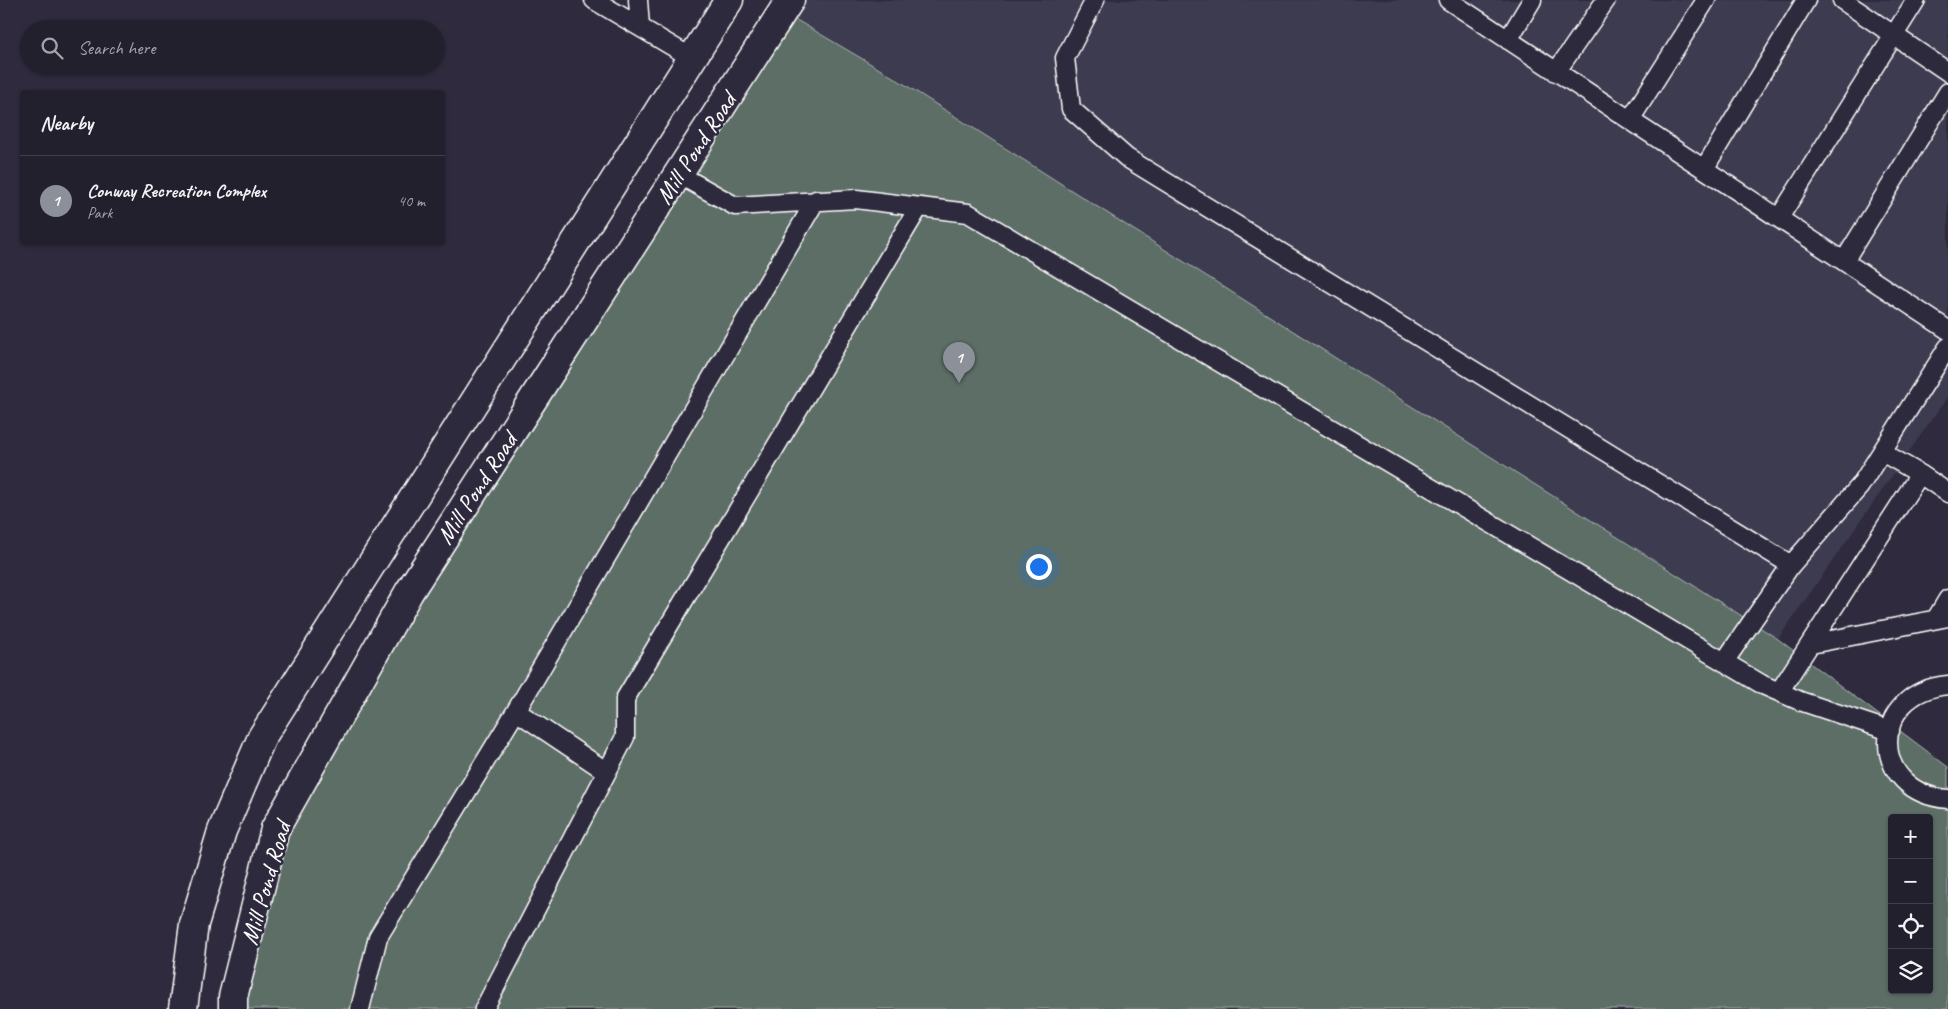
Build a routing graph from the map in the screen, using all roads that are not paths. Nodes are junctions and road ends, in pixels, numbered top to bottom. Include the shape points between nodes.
1 (594, 0) edge
2 (638, 0) edge
3 (729, 0) edge
4 (790, 0) edge
5 (1095, 0) edge
6 (1448, 0) edge
7 (1532, 0) edge
8 (1606, 0) edge
9 (1706, 0) edge
10 (1806, 0) edge
11 (1842, 0) edge
12 (1916, 0) edge
13 (640, 27) junction
14 (1893, 36) junction
15 (1508, 40) junction
16 (692, 58) junction
17 (1556, 72) junction
18 (1948, 72) edge
19 (1948, 92) edge
20 (1630, 120) junction
21 (1704, 169) junction
22 (678, 174) junction
23 (816, 200) junction
24 (919, 207) junction
25 (1779, 218) junction
26 (1844, 261) junction
27 (1948, 330) edge
28 (1948, 347) edge
29 (1882, 452) junction
30 (1920, 474) junction
31 (1948, 493) edge
32 (1791, 565) junction
33 (1948, 599) edge
34 (1942, 618) edge
35 (1811, 644) junction
36 (1724, 662) junction
37 (1948, 685) edge
38 (1779, 692) junction
39 (516, 711) junction
40 (1890, 731) junction
41 (607, 772) junction
42 (1948, 799) edge
43 (183, 1009) edge
44 (233, 1009) edge
45 (360, 1009) edge
46 (484, 1009) edge

1 - 13 lane
2 - 13 lane
3 - 16 main road, Mill Pond Road
4 - 22 main road, Mill Pond Road
5 - 32 lane via 1065,58 1071,109 1127,158
6 - 15 lane
7 - 15 lane
8 - 17 lane
9 - 20 lane
10 - 21 lane
11 - 14 lane
12 - 14 lane
13 - 16 lane
14 - 18 lane
14 - 25 lane
15 - 17 lane
16 - 43 main road, Mill Pond Road via 262,736 222,831 197,914
17 - 20 lane
19 - 26 lane
20 - 21 lane
21 - 25 lane
22 - 23 lane via 735,206
22 - 44 main road, Mill Pond Road via 409,592 275,829 233,997
23 - 24 lane via 856,199
23 - 39 lane
24 - 36 lane via 968,213 1008,234
24 - 41 lane via 625,699 625,737
25 - 26 lane
26 - 27 lane
28 - 29 lane
29 - 30 lane
29 - 32 lane via 1860,486
30 - 31 lane
30 - 35 lane
32 - 36 lane
33 - 34 lane
34 - 35 lane
35 - 38 lane
36 - 38 lane
37 - 40 lane via 1930,687 1913,695 1900,707
38 - 40 lane
39 - 41 lane
39 - 45 lane via 378,937
40 - 42 lane via 1891,761 1900,778 1915,791 1932,798
41 - 46 lane

